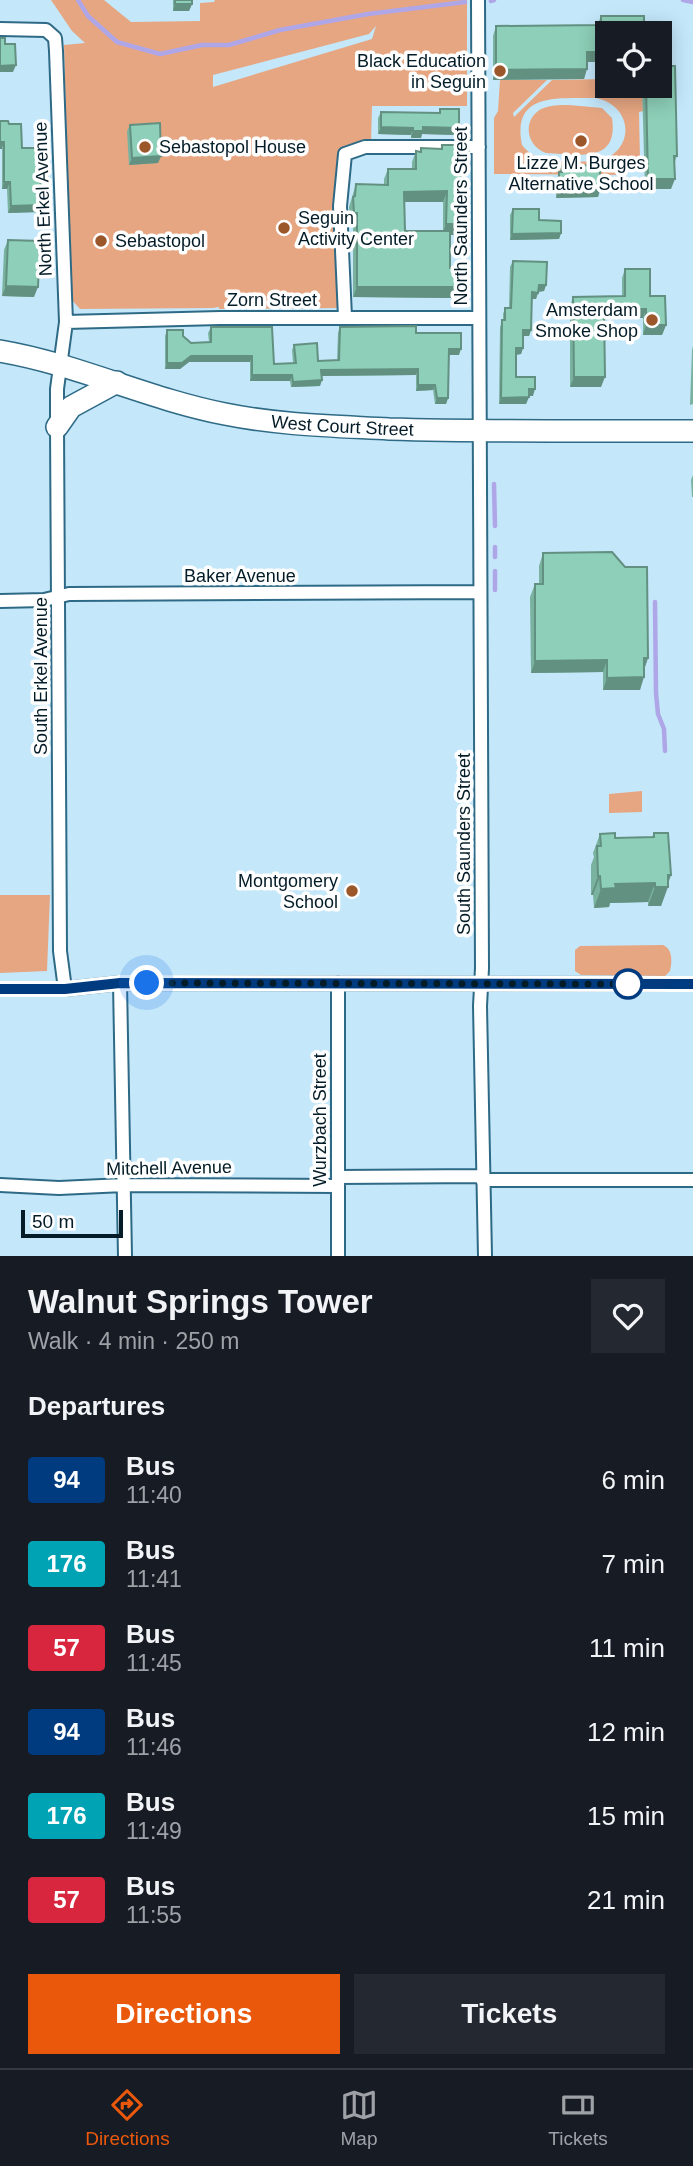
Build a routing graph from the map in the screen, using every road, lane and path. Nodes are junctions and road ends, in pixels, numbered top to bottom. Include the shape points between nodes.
1 (478, 0) edge
2 (0, 29) edge
3 (479, 147) junction
4 (345, 317) junction
5 (478, 318) junction
6 (66, 322) junction
7 (0, 351) edge
8 (61, 363) junction
9 (117, 382) junction
10 (57, 427) junction
11 (693, 430) edge
12 (480, 432) junction
13 (480, 592) junction
14 (58, 597) junction
15 (0, 601) edge
16 (120, 983) junction
17 (338, 983) junction
18 (482, 983) junction
19 (693, 984) edge
20 (0, 989) edge
21 (65, 989) junction
22 (482, 1178) junction
23 (693, 1180) edge
24 (338, 1181) junction
25 (0, 1185) edge
26 (124, 1185) junction
27 (125, 1256) edge
28 (338, 1256) edge
29 (485, 1256) edge

1 - 3 street, North Saunders Street
2 - 6 street, North Erkel Avenue via 52,33
3 - 4 street via 379,146 348,152 343,159 340,206
3 - 5 street, North Saunders Street
4 - 5 street, Zorn Street
4 - 6 street, Zorn Street
5 - 12 street, North Saunders Street
6 - 8 street, North Erkel Avenue
7 - 8 main road, West Court Street
8 - 9 main road, West Court Street
8 - 10 street, South Erkel Avenue
9 - 10 main road via 71,407
9 - 12 main road, West Court Street via 186,405 266,421
10 - 14 street, South Erkel Avenue
11 - 12 main road, West Court Street
12 - 13 street, South Saunders Street
13 - 14 street, Baker Avenue
13 - 18 street, South Saunders Street
14 - 15 street, Baker Avenue
14 - 21 street, South Erkel Avenue via 60,951
16 - 17 street
16 - 21 street
16 - 26 street
17 - 18 street
17 - 24 street, Wurzbach Street
18 - 19 street
18 - 22 street, South Saunders Street
20 - 21 street
22 - 23 street, Mitchell Avenue
22 - 24 street, Mitchell Avenue
22 - 29 street, South Saunders Street
24 - 26 street, Mitchell Avenue
24 - 28 street, Wurzbach Street
25 - 26 street, Mitchell Avenue
26 - 27 street

